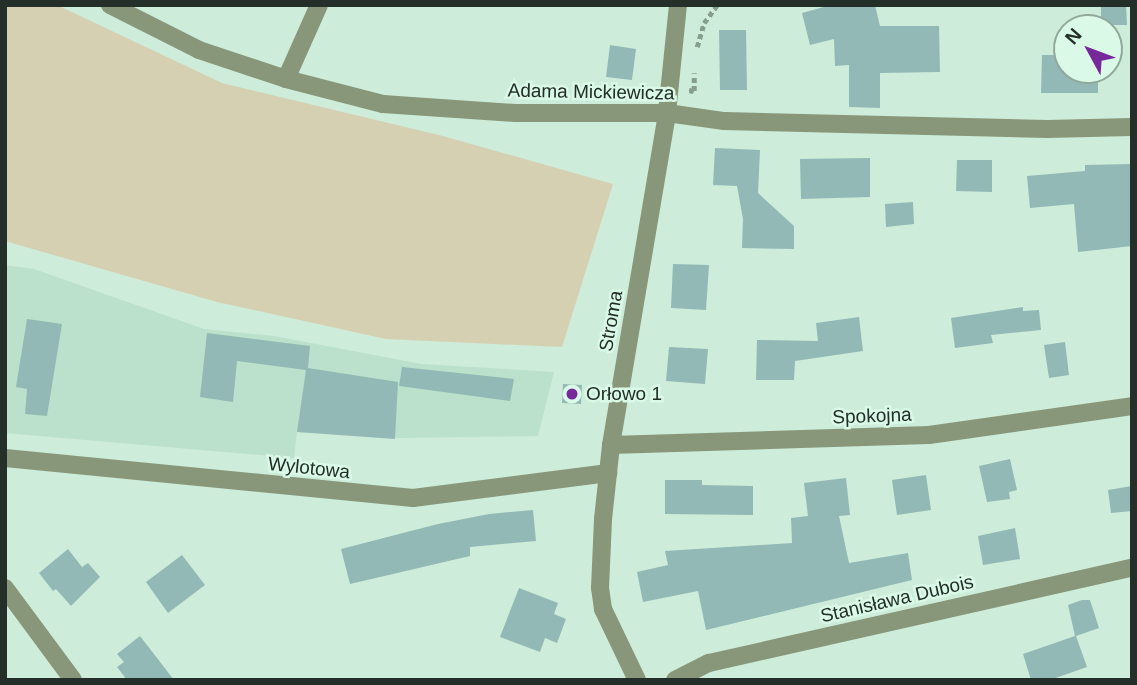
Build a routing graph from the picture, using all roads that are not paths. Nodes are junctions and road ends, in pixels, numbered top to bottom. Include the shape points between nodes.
1 (110, 5) edge
2 (319, 5) edge
3 (678, 5) edge
4 (286, 79) junction
5 (667, 113) junction
6 (1132, 127) edge
7 (1132, 406) edge
8 (611, 445) junction
9 (5, 458) edge
10 (608, 473) junction
11 (1132, 568) edge
12 (5, 588) edge
13 (73, 680) edge
14 (637, 680) edge
15 (675, 680) edge

1 - 4 street, Adama Mickiewicza via 199,50
2 - 4 street
3 - 5 street, Stroma
4 - 5 street, Adama Mickiewicza via 383,104 516,113
5 - 6 street, Adama Mickiewicza via 724,121
5 - 8 street, Stroma
7 - 8 street, Spokojna via 929,435
8 - 10 street, Stroma
9 - 10 street, Wylotowa via 413,498
10 - 14 street, Stroma via 600,588 603,610
11 - 15 street, Stanisława Dubois via 709,663
12 - 13 street

